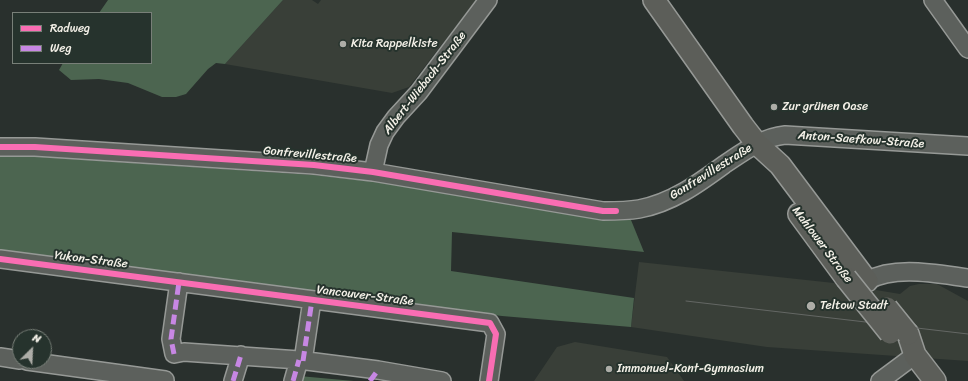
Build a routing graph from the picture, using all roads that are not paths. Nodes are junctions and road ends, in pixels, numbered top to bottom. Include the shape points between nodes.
1 (488, 0) edge
2 (654, 0) edge
3 (933, 0) edge
4 (968, 49) edge
5 (756, 144) junction
6 (968, 146) edge
7 (0, 147) edge
8 (373, 172) junction
9 (0, 259) edge
10 (968, 278) edge
11 (867, 281) junction
12 (179, 282) junction
13 (312, 300) junction
14 (899, 334) junction
15 (174, 354) junction
16 (915, 355) junction
17 (241, 356) junction
18 (0, 357) edge
19 (12, 359) edge
20 (301, 361) junction
21 (52, 365) edge
22 (374, 376) edge
23 (165, 381) edge
24 (233, 381) edge
25 (293, 381) edge
26 (441, 381) edge
27 (489, 381) edge
28 (880, 381) edge
29 (935, 381) edge

1 - 8 street, Albert-Wiebach-Straße via 420,92 385,132 379,145
2 - 5 main road, Mahlower Straße
3 - 4 street
5 - 6 street, Anton-Saefkow-Straße via 785,135
5 - 8 street, Gonfrevillestraße via 676,196 654,205 630,210 603,211
5 - 11 main road, Mahlower Straße via 780,165
5 - 14 main road, Mahlower Straße, bridge via 768,173 846,278
7 - 8 street, Gonfrevillestraße via 35,147 314,165
9 - 12 street, Yukon-Straße
10 - 11 street via 892,272
11 - 14 main road, Mahlower Straße, bridge
12 - 13 street, Vancouver-Straße
12 - 15 street via 171,339
13 - 20 street, Vancouver-Straße
13 - 27 street, Vancouver-Straße via 490,324 496,334
14 - 16 main road, Mahlower Straße via 902,349
15 - 17 street via 184,352
15 - 23 street via 169,360
16 - 28 street
16 - 29 main road, Mahlower Straße
17 - 20 street
17 - 24 street
18 - 19 street
20 - 22 street
20 - 25 street, Vancouver-Straße
21 - 23 street
22 - 26 street

